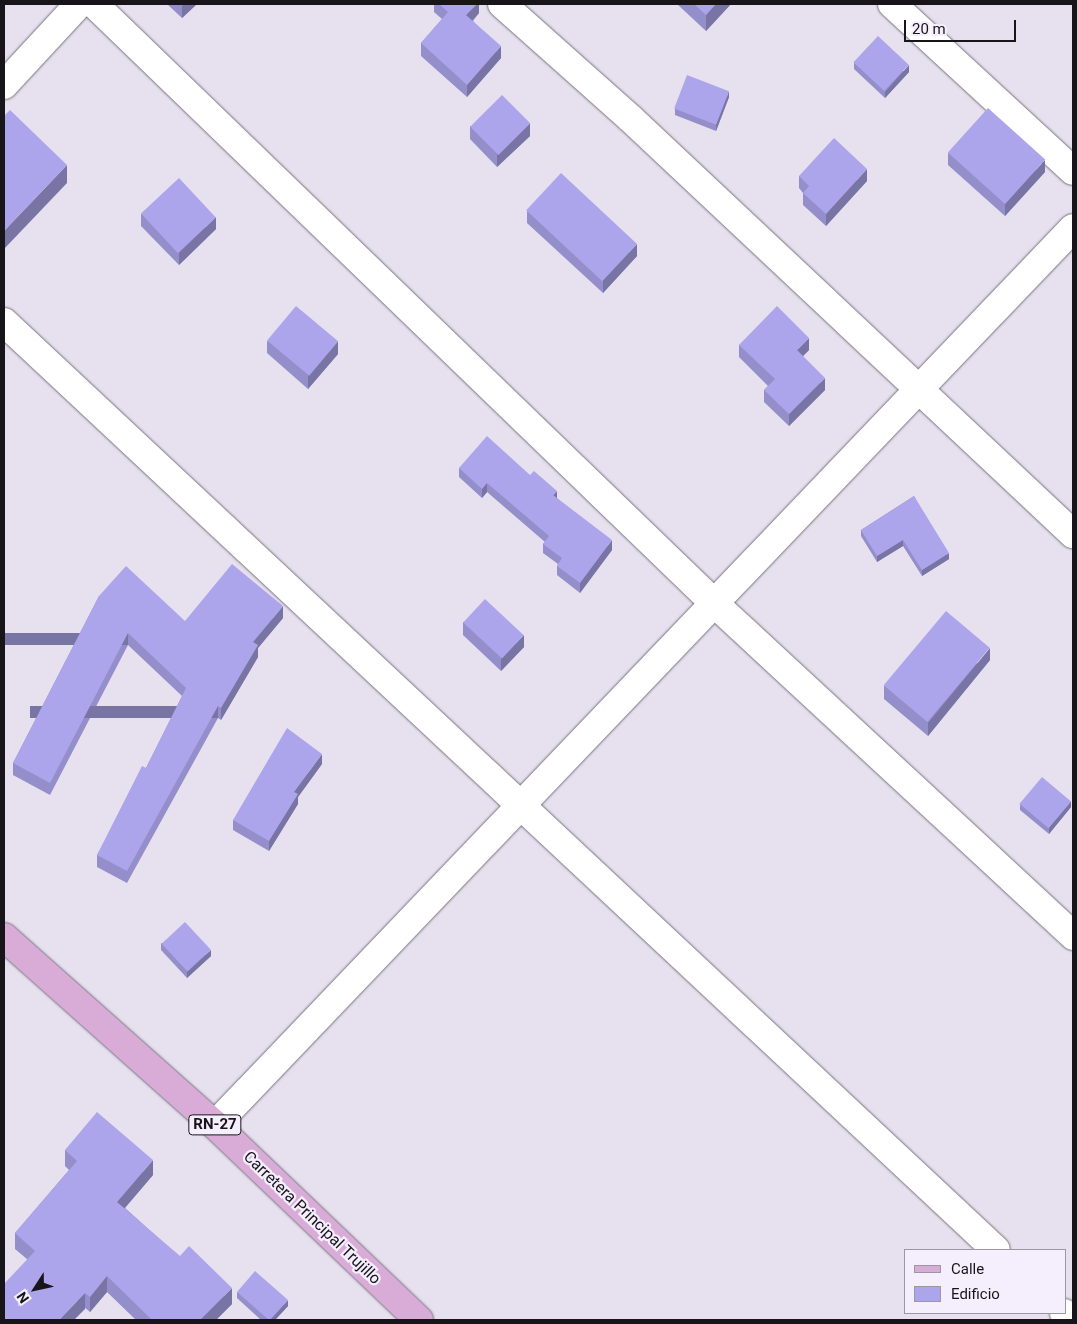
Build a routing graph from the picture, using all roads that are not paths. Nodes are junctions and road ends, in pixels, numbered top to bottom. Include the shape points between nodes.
1 (79, 4) edge
2 (94, 4) edge
3 (502, 4) edge
4 (892, 4) edge
5 (4, 85) edge
6 (1073, 171) edge
7 (1073, 228) edge
8 (4, 322) edge
9 (919, 389) junction
10 (1073, 534) edge
11 (714, 603) junction
12 (518, 808) junction
13 (1073, 936) edge
14 (4, 937) edge
15 (215, 1125) junction
16 (995, 1249) edge
17 (419, 1320) edge

1 - 5 street
2 - 11 street
3 - 9 street
4 - 6 street
7 - 9 street
8 - 12 street
9 - 10 street
9 - 11 street
11 - 12 street
11 - 13 street
12 - 15 street
12 - 16 street
14 - 15 main road, Carretera Principal Trujillo / RN-27
15 - 17 main road, Carretera Principal Trujillo / RN-27

